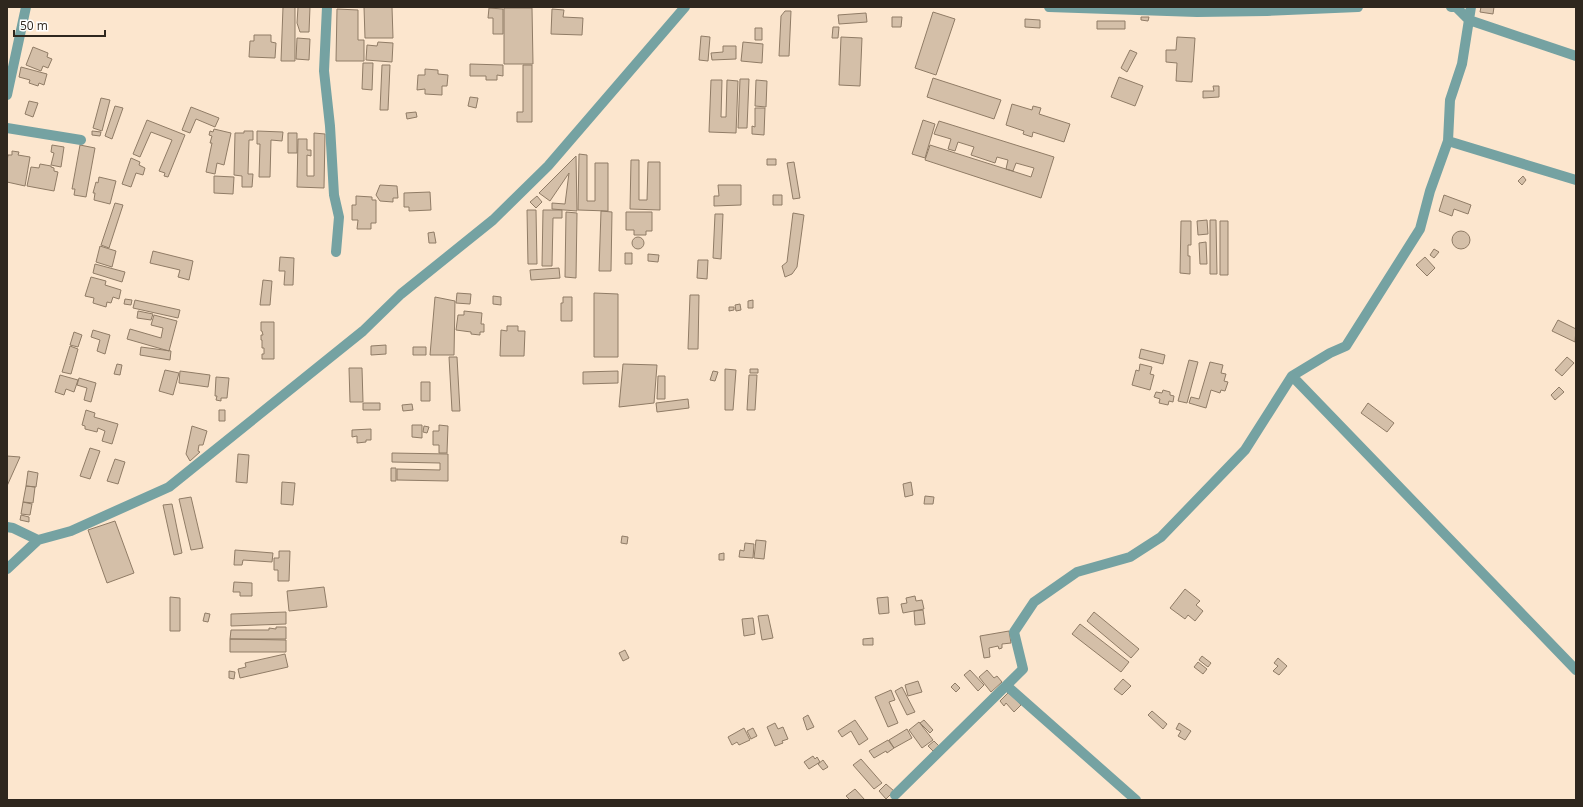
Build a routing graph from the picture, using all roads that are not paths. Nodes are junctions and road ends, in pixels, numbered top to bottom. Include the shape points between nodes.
1 (26, 7) edge
2 (327, 7) edge
3 (685, 7) edge
4 (1049, 7) edge
5 (1358, 7) edge
6 (1451, 7) edge
7 (1471, 7) edge
8 (1470, 20) junction
9 (1576, 56) edge
10 (7, 95) edge
11 (7, 128) edge
12 (82, 140) dead end
13 (1448, 141) junction
14 (1576, 180) edge
15 (336, 252) dead end
16 (1292, 376) junction
17 (7, 527) edge
18 (38, 540) junction
19 (7, 569) edge
20 (1576, 670) edge
21 (1007, 686) junction
22 (895, 795) dead end
23 (1136, 800) edge

1 - 10 street
2 - 15 street via 324,71 334,195 339,217
3 - 18 street via 548,166 493,220 401,294 363,331 169,487 71,531
4 - 5 street via 1205,12
6 - 8 street via 1456,7
7 - 8 street
8 - 9 street
8 - 13 street via 1462,64 1450,100
11 - 12 street
13 - 14 street
13 - 16 street via 1420,229 1346,346 1330,352
16 - 20 street
16 - 21 street via 1245,450 1162,537 1130,557 1077,572 1034,602 1014,632 1023,669
17 - 18 street
18 - 19 street
21 - 22 street
21 - 23 street

